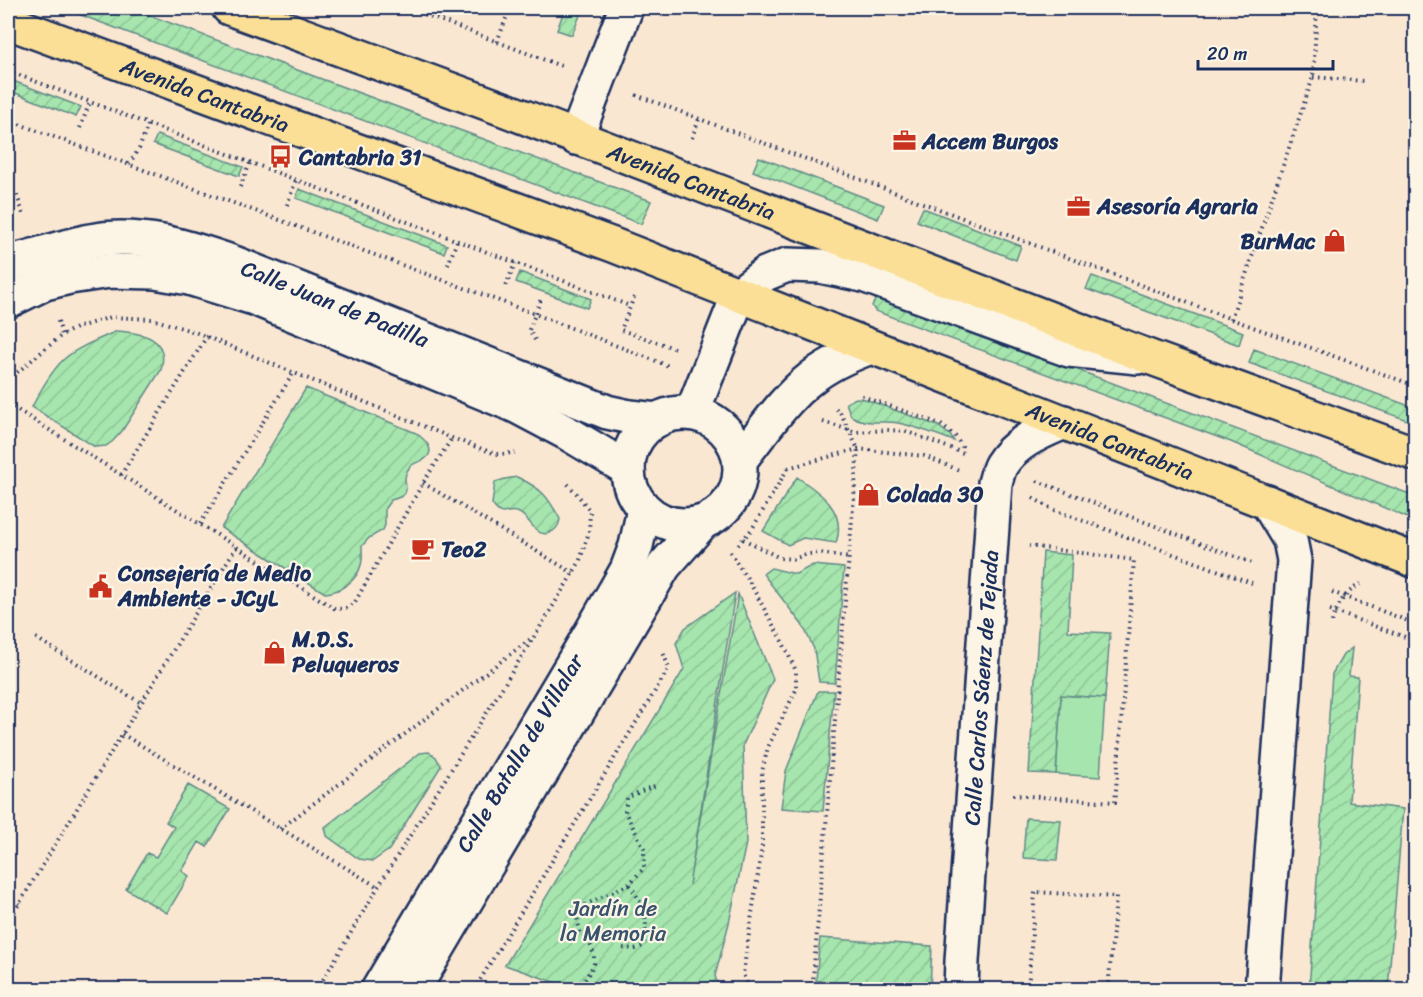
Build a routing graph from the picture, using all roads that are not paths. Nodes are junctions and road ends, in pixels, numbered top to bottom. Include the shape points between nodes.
1 (229, 8) edge
2 (626, 8) edge
3 (8, 22) edge
4 (576, 138) junction
5 (8, 265) edge
6 (739, 294) junction
7 (8, 301) edge
8 (871, 347) junction
9 (1152, 358) junction
10 (692, 413) junction
11 (657, 420) junction
12 (1064, 423) junction
13 (1416, 454) edge
14 (740, 460) junction
15 (628, 469) junction
16 (1267, 502) junction
17 (644, 509) junction
18 (702, 523) junction
19 (1416, 561) edge
20 (378, 990) edge
21 (413, 990) edge
22 (961, 990) edge
23 (1262, 990) edge

1 - 4 main road, Avenida Cantabria
2 - 4 street
3 - 6 main road, Avenida Cantabria
4 - 9 main road, Avenida Cantabria
5 - 11 street, Calle Juan de Padilla via 91,241 124,238 197,250 607,412
6 - 8 main road, Avenida Cantabria
6 - 9 street, Avenida Cantabria via 765,274 787,265 820,266 863,276 1069,351
6 - 10 street
7 - 15 street, Calle Juan de Padilla via 70,276 110,271 189,278 254,298 516,406
8 - 12 main road, Avenida Cantabria
8 - 14 street via 828,366 808,380
9 - 13 main road, Avenida Cantabria
10 - 11 street via 671,414
10 - 14 street via 723,428 735,443
11 - 15 street via 641,433 632,449
12 - 16 main road, Avenida Cantabria
12 - 22 street, Calle Carlos Sáenz de Tejada via 1044,430 1009,454 999,467 995,483
14 - 18 street via 740,479 732,499 719,514
15 - 17 street via 632,490
16 - 19 main road, Avenida Cantabria
16 - 23 street via 1290,540 1294,560
17 - 18 street via 670,523
17 - 20 street, Calle Batalla de Villalar via 627,570
18 - 21 street, Calle Batalla de Villalar via 664,566

